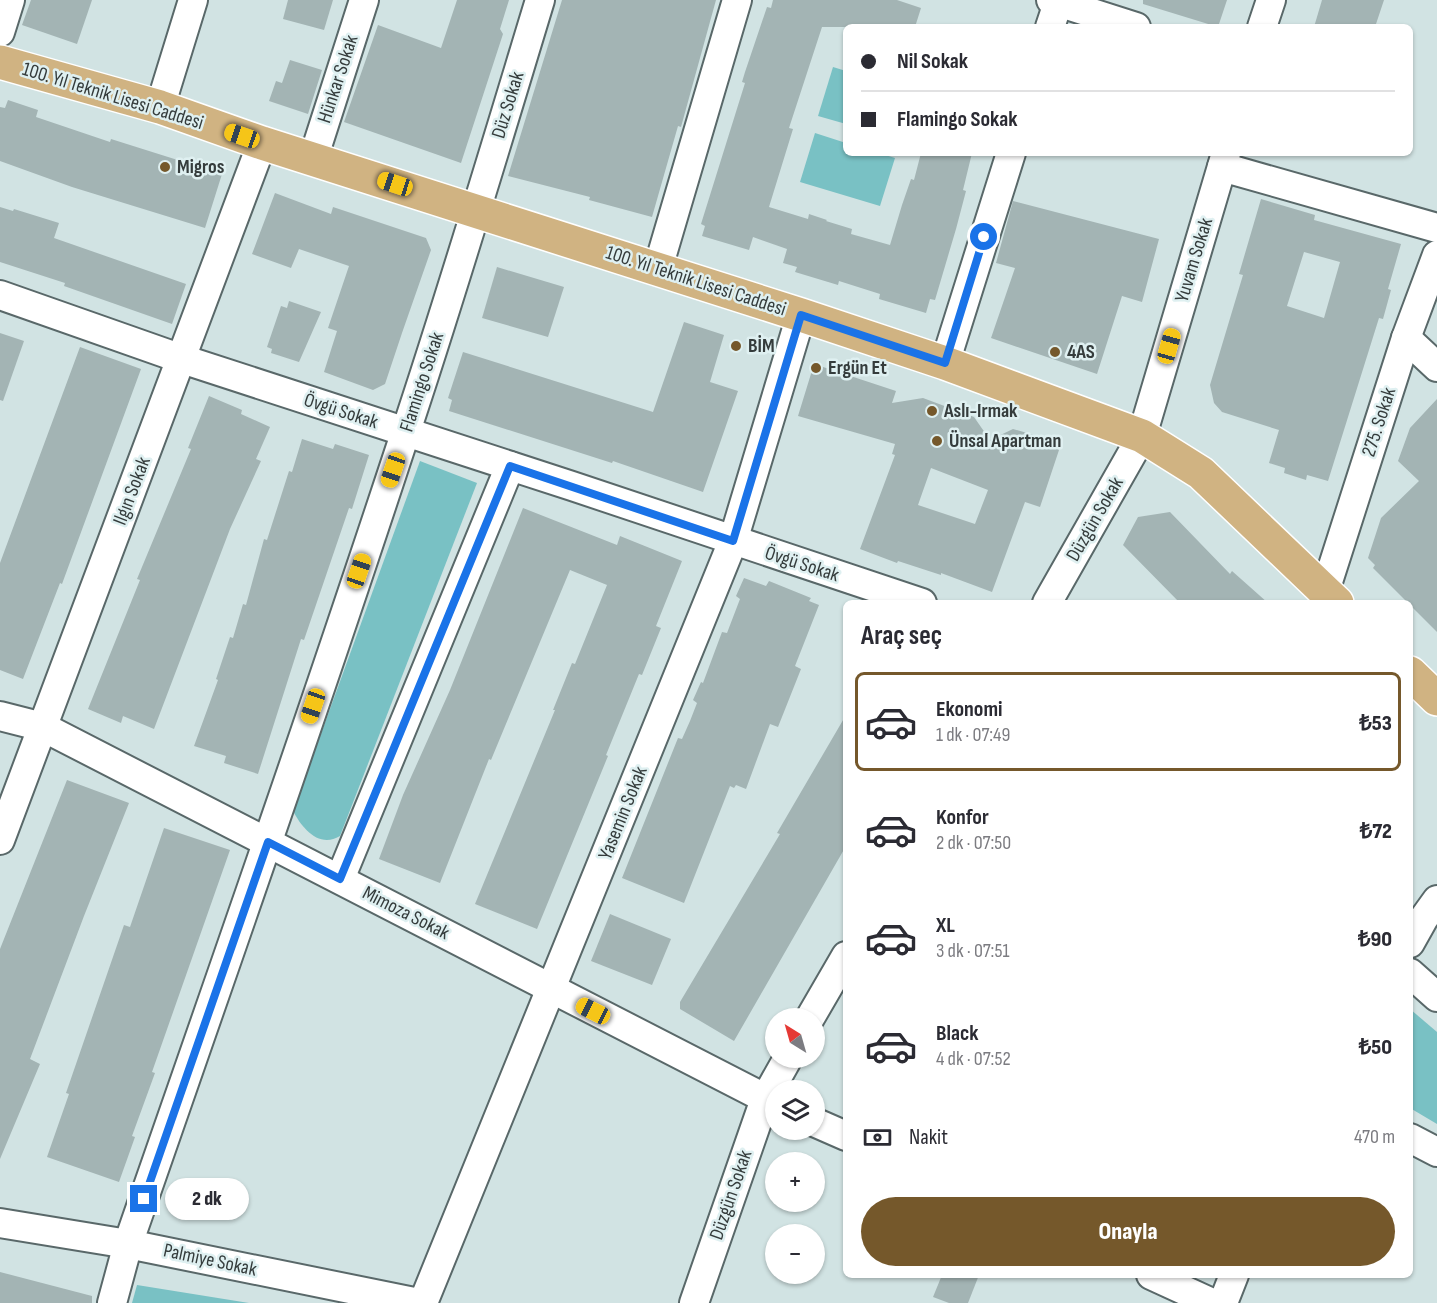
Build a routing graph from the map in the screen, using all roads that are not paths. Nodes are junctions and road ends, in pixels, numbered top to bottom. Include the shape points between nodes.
1 (10, 0) edge
2 (193, 0) edge
3 (364, 0) edge
4 (540, 0) edge
5 (737, 0) edge
6 (1270, 0) edge
7 (1055, 7) edge
8 (1124, 24) edge
9 (1263, 24) edge
10 (0, 32) edge
11 (0, 62) edge
12 (160, 107) junction
13 (262, 143) junction
14 (1010, 156) edge
15 (313, 159) junction
16 (1224, 160) edge
17 (476, 210) junction
18 (1437, 228) edge
19 (1437, 255) edge
20 (658, 268) junction
21 (0, 295) edge
22 (801, 315) junction
23 (1407, 338) junction
24 (182, 359) junction
25 (945, 363) junction
26 (1437, 367) edge
27 (406, 432) junction
28 (1142, 436) junction
29 (510, 466) junction
30 (733, 541) junction
31 (1331, 597) edge
32 (913, 600) edge
33 (1049, 600) edge
34 (1413, 676) edge
35 (1437, 699) edge
36 (0, 716) edge
37 (43, 727) junction
38 (0, 840) edge
39 (268, 842) junction
40 (340, 879) junction
41 (1437, 900) edge
42 (1413, 938) edge
43 (843, 961) edge
44 (1413, 976) edge
45 (551, 989) junction
46 (1437, 997) edge
47 (816, 1008) edge
48 (765, 1099) edge
49 (765, 1115) edge
50 (825, 1127) edge
51 (843, 1135) edge
52 (1413, 1140) edge
53 (1437, 1152) edge
54 (0, 1223) edge
55 (128, 1244) junction
56 (1158, 1278) edge
57 (1233, 1278) edge
58 (112, 1303) edge
59 (421, 1303) edge
60 (694, 1303) edge
61 (1212, 1303) edge
62 (1223, 1303) edge

1 - 10 street
2 - 12 street
3 - 15 street, Hünkar Sokak
4 - 17 street, Düz Sokak
5 - 20 street
6 - 9 street
7 - 8 street
11 - 12 main road, 100. Yıl Teknik Lisesi Caddesi
12 - 13 main road, 100. Yıl Teknik Lisesi Caddesi
13 - 15 main road, 100. Yıl Teknik Lisesi Caddesi
13 - 24 street, Ilgın Sokak
14 - 25 street
15 - 17 main road, 100. Yıl Teknik Lisesi Caddesi
16 - 18 street
16 - 28 street, Yuvam Sokak
17 - 20 main road, 100. Yıl Teknik Lisesi Caddesi
17 - 27 street, Flamingo Sokak
19 - 23 street, 275. Sokak
20 - 22 main road, 100. Yıl Teknik Lisesi Caddesi
21 - 24 street, Övgü Sokak
22 - 25 main road, 100. Yıl Teknik Lisesi Caddesi
22 - 30 street, Yasemin Sokak
23 - 26 street
23 - 31 street, 275. Sokak
24 - 27 street, Övgü Sokak
24 - 37 street, Ilgın Sokak
25 - 28 main road, 100. Yıl Teknik Lisesi Caddesi
27 - 29 street, Övgü Sokak
27 - 39 street, Flamingo Sokak
28 - 31 main road, 100. Yıl Teknik Lisesi Caddesi via 1201,474
28 - 33 street, Düzgün Sokak
29 - 30 street, Övgü Sokak
29 - 40 street
30 - 32 street, Övgü Sokak
30 - 45 street, Yasemin Sokak
34 - 35 main road
36 - 37 street, Mimoza Sokak
37 - 38 street, Ilgın Sokak
37 - 39 street, Mimoza Sokak
39 - 40 street, Mimoza Sokak
39 - 55 street, Flamingo Sokak
40 - 45 street, Mimoza Sokak
41 - 42 street
43 - 47 street
44 - 46 street
45 - 48 street, Mimoza Sokak
45 - 59 street, Yasemin Sokak
49 - 60 street, Düzgün Sokak
50 - 51 street
52 - 53 street
54 - 55 street, Palmiye Sokak
55 - 58 street, Flamingo Sokak
55 - 59 street, Palmiye Sokak
56 - 61 street
57 - 62 street

